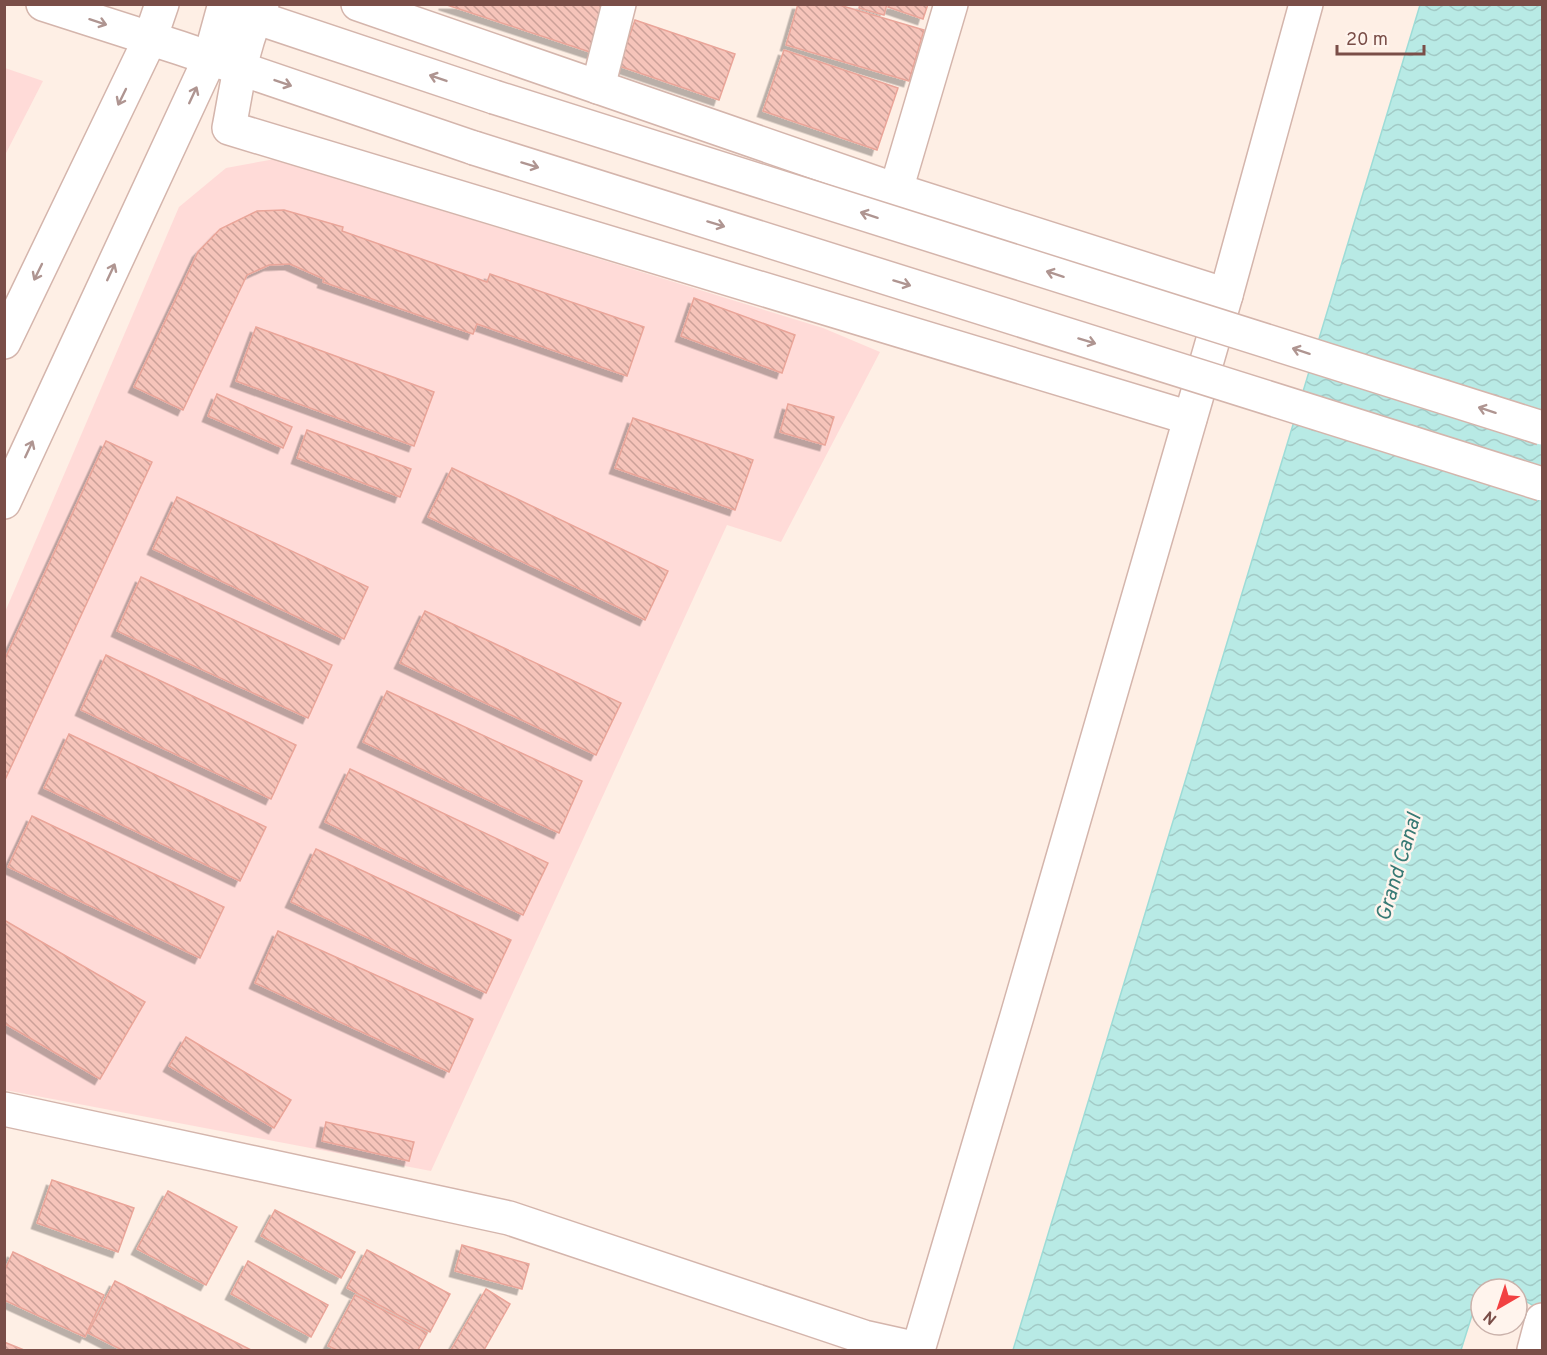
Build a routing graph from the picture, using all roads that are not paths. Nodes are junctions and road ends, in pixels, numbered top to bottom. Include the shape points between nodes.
1 (43, 4) edge
2 (162, 4) edge
3 (358, 4) edge
4 (620, 4) edge
5 (951, 4) edge
6 (1306, 4) edge
7 (220, 6) edge
8 (259, 11) edge
9 (150, 39) junction
10 (210, 58) junction
11 (240, 69) junction
12 (598, 87) junction
13 (896, 190) junction
14 (1226, 295) junction
15 (4, 342) edge
16 (1190, 418) junction
17 (1542, 428) edge
18 (1542, 484) edge
19 (4, 502) edge
20 (4, 1109) edge
21 (918, 1350) edge

1 -> 9 street
2 - 9 street
3 - 12 street
4 - 12 street
5 - 13 street
6 - 14 street
7 - 8 street
7 - 10 street
8 - 11 street
17 -> 8 street, bridge via 494,97
9 - 10 street
9 -> 15 street
10 - 11 street
19 -> 10 street
11 - 16 street via 229,128
11 -> 18 street, bridge via 474,148
12 - 13 street
13 - 14 street
14 - 16 street
16 - 21 street
20 - 21 street via 509,1218 864,1337

